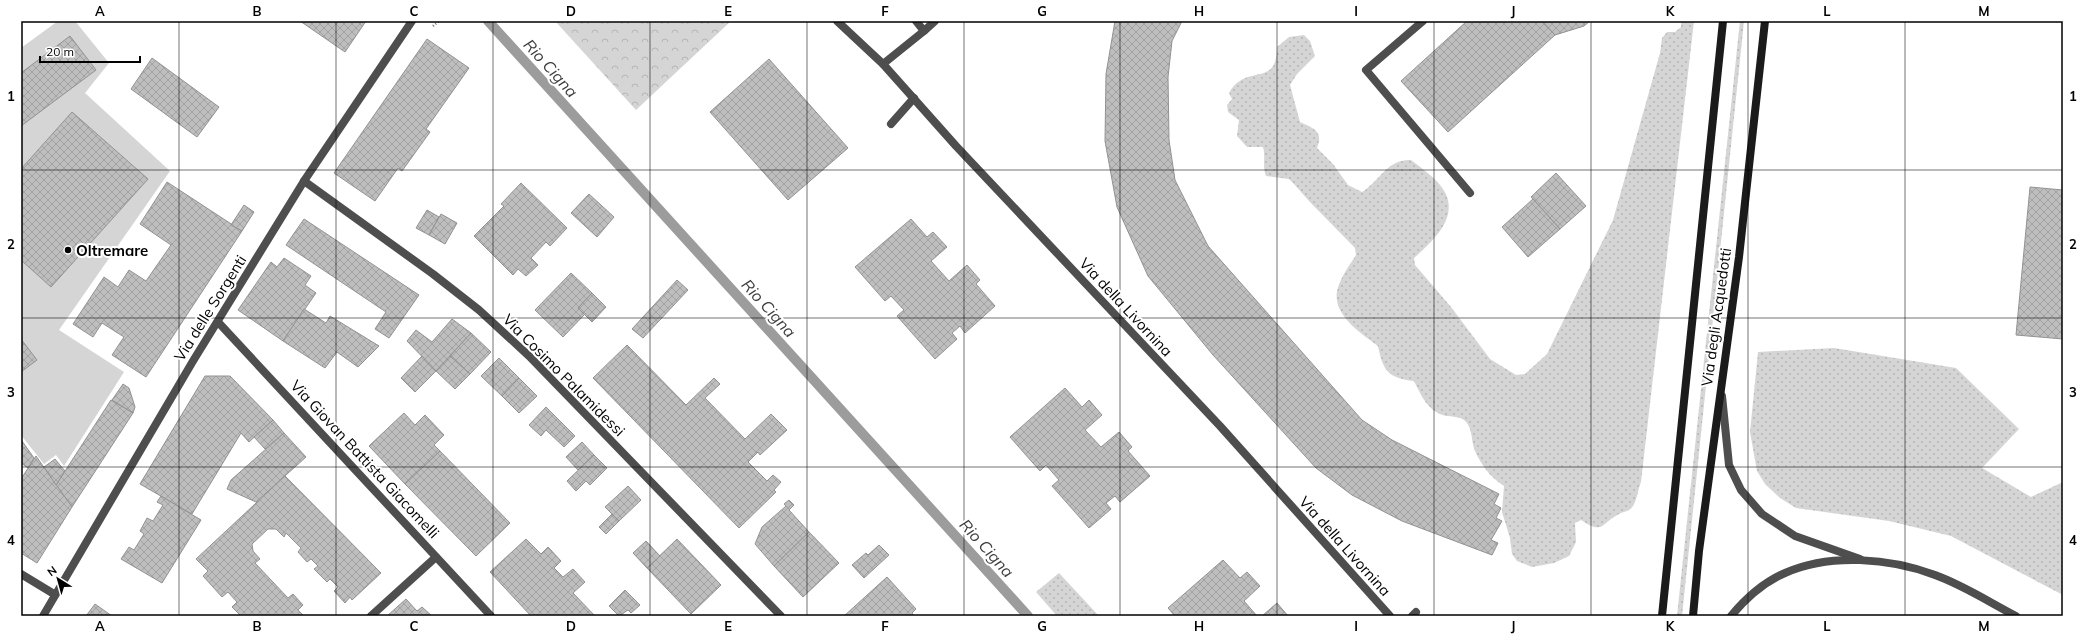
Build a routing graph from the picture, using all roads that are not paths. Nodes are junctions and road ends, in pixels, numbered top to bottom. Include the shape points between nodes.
1 (412, 21) edge
2 (837, 21) edge
3 (916, 21) edge
4 (935, 21) edge
5 (1423, 21) edge
6 (1723, 21) edge
7 (1764, 21) edge
8 (924, 31) junction
9 (883, 64) junction
10 (914, 98) junction
11 (891, 124) dead end
12 (304, 181) junction
13 (1470, 193) dead end
14 (218, 322) junction
15 (1721, 390) junction
16 (436, 557) junction
17 (1865, 561) junction
18 (21, 574) edge
19 (54, 594) junction
20 (43, 616) edge
21 (371, 616) edge
22 (491, 616) edge
23 (781, 616) edge
24 (1390, 616) edge
25 (1662, 616) edge
26 (1693, 616) edge
27 (1731, 616) edge
28 (2016, 616) edge

1 - 12 street, Via delle Sorgenti
2 - 9 street, Via della Livornina
3 - 8 street
4 - 8 street
5 - 13 street via 1366,70
6 - 25 main road, Via degli Acquedotti
7 - 15 main road, Via degli Acquedotti via 1739,257
8 - 9 street
9 - 10 street, Via della Livornina
10 - 11 street
10 - 24 street, Via della Livornina via 956,146 1220,426
12 - 14 street, Via delle Sorgenti
12 - 23 street, Via Cosimo Palamidessi via 480,310 529,356
14 - 16 street, Via Giovan Battista Giacomelli
14 - 19 street, Via delle Sorgenti
15 - 17 street via 1729,465 1741,490 1762,514 1795,536
15 - 26 main road, Via degli Acquedotti via 1699,550
16 - 21 street
16 - 22 street, Via Giovan Battista Giacomelli
17 - 27 street via 1808,565 1785,573 1759,588
17 - 28 street via 1896,564 1934,574
18 - 19 street
19 - 20 street, Via delle Sorgenti

